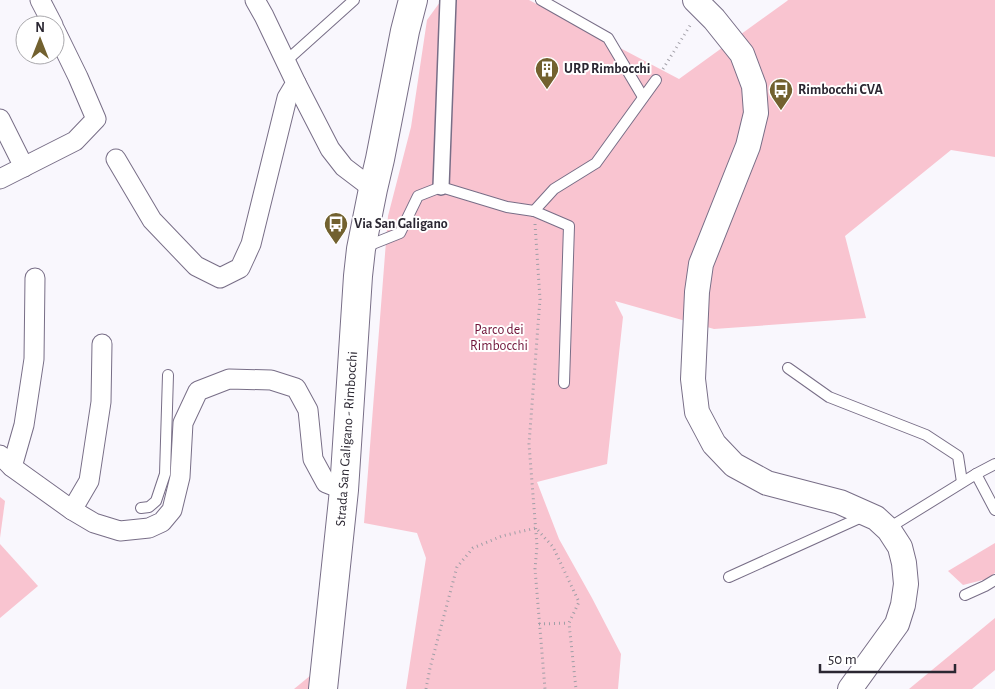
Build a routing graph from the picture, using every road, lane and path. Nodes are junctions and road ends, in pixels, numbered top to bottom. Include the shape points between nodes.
1 (40, 0) edge
2 (255, 0) edge
3 (354, 0) edge
4 (413, 0) edge
5 (448, 0) edge
6 (540, 0) edge
7 (695, 9) edge
8 (47, 15) edge
9 (65, 50) edge
10 (285, 62) junction
11 (656, 80) joint
12 (296, 82) junction
13 (643, 97) junction
14 (0, 119) edge
15 (116, 159) dead end
16 (24, 167) junction
17 (0, 178) edge
18 (441, 187) junction
19 (373, 189) junction
20 (534, 211) junction
21 (361, 248) junction
22 (36, 278) dead end
23 (102, 344) dead end
24 (788, 368) dead end
25 (168, 375) dead end
26 (564, 383) dead end
27 (6, 461) edge
28 (995, 464) edge
29 (976, 474) junction
30 (172, 475) junction
31 (962, 482) junction
32 (344, 490) junction
33 (141, 508) dead end
34 (72, 510) junction
35 (995, 510) edge
36 (867, 515) junction
37 (536, 528) junction
38 (887, 529) junction
39 (729, 577) dead end
40 (995, 580) edge
41 (965, 595) dead end
42 (569, 623) junction
43 (539, 624) junction
44 (323, 689) edge
45 (426, 689) edge
46 (546, 689) edge
47 (576, 689) edge
48 (850, 689) edge

1 - 8 street
2 - 10 street
3 - 10 lane
4 - 19 main road, Strada San Galigano - Rimbocchi
5 - 18 street
6 - 13 lane via 608,38
7 - 11 path
7 - 36 street via 714,19 742,54 754,86 756,113 748,146 701,264 696,292 694,379 697,412 714,444 734,465 767,483 840,502
9 - 16 street via 96,119 75,141
10 - 12 street
11 - 13 lane
12 - 15 street via 287,98 251,244 240,268 220,278 196,266 152,220
12 - 19 street via 330,149 344,167
13 - 20 lane via 596,162 554,189
14 - 16 street
16 - 17 street
18 - 20 lane via 507,207
18 - 21 lane via 418,196 400,233
19 - 21 main road, Strada San Galigano - Rimbocchi
20 - 26 lane via 569,226
20 - 37 path via 540,300 530,444
21 - 32 main road, Strada San Galigano - Rimbocchi
22 - 27 street via 34,359 24,425
23 - 34 street via 101,402 89,481
24 - 31 lane via 829,396 926,435 958,456
25 - 30 lane
27 - 34 street
28 - 29 lane
29 - 31 lane
29 - 35 lane
30 - 32 street via 183,423 198,391 230,379 271,380 296,388 308,410 313,459 326,483
30 - 33 lane via 156,501
30 - 34 street via 172,510 162,522 148,528 120,531 94,523
31 - 38 lane
32 - 44 main road, Strada San Galigano - Rimbocchi
36 - 38 street via 876,518
36 - 39 lane
37 - 42 path via 553,547 579,602
37 - 43 path via 534,569
37 - 45 path via 502,536 473,548 457,567
38 - 48 street via 900,547 904,562 904,605 897,624
40 - 41 lane
42 - 43 path
42 - 47 path
43 - 46 path

